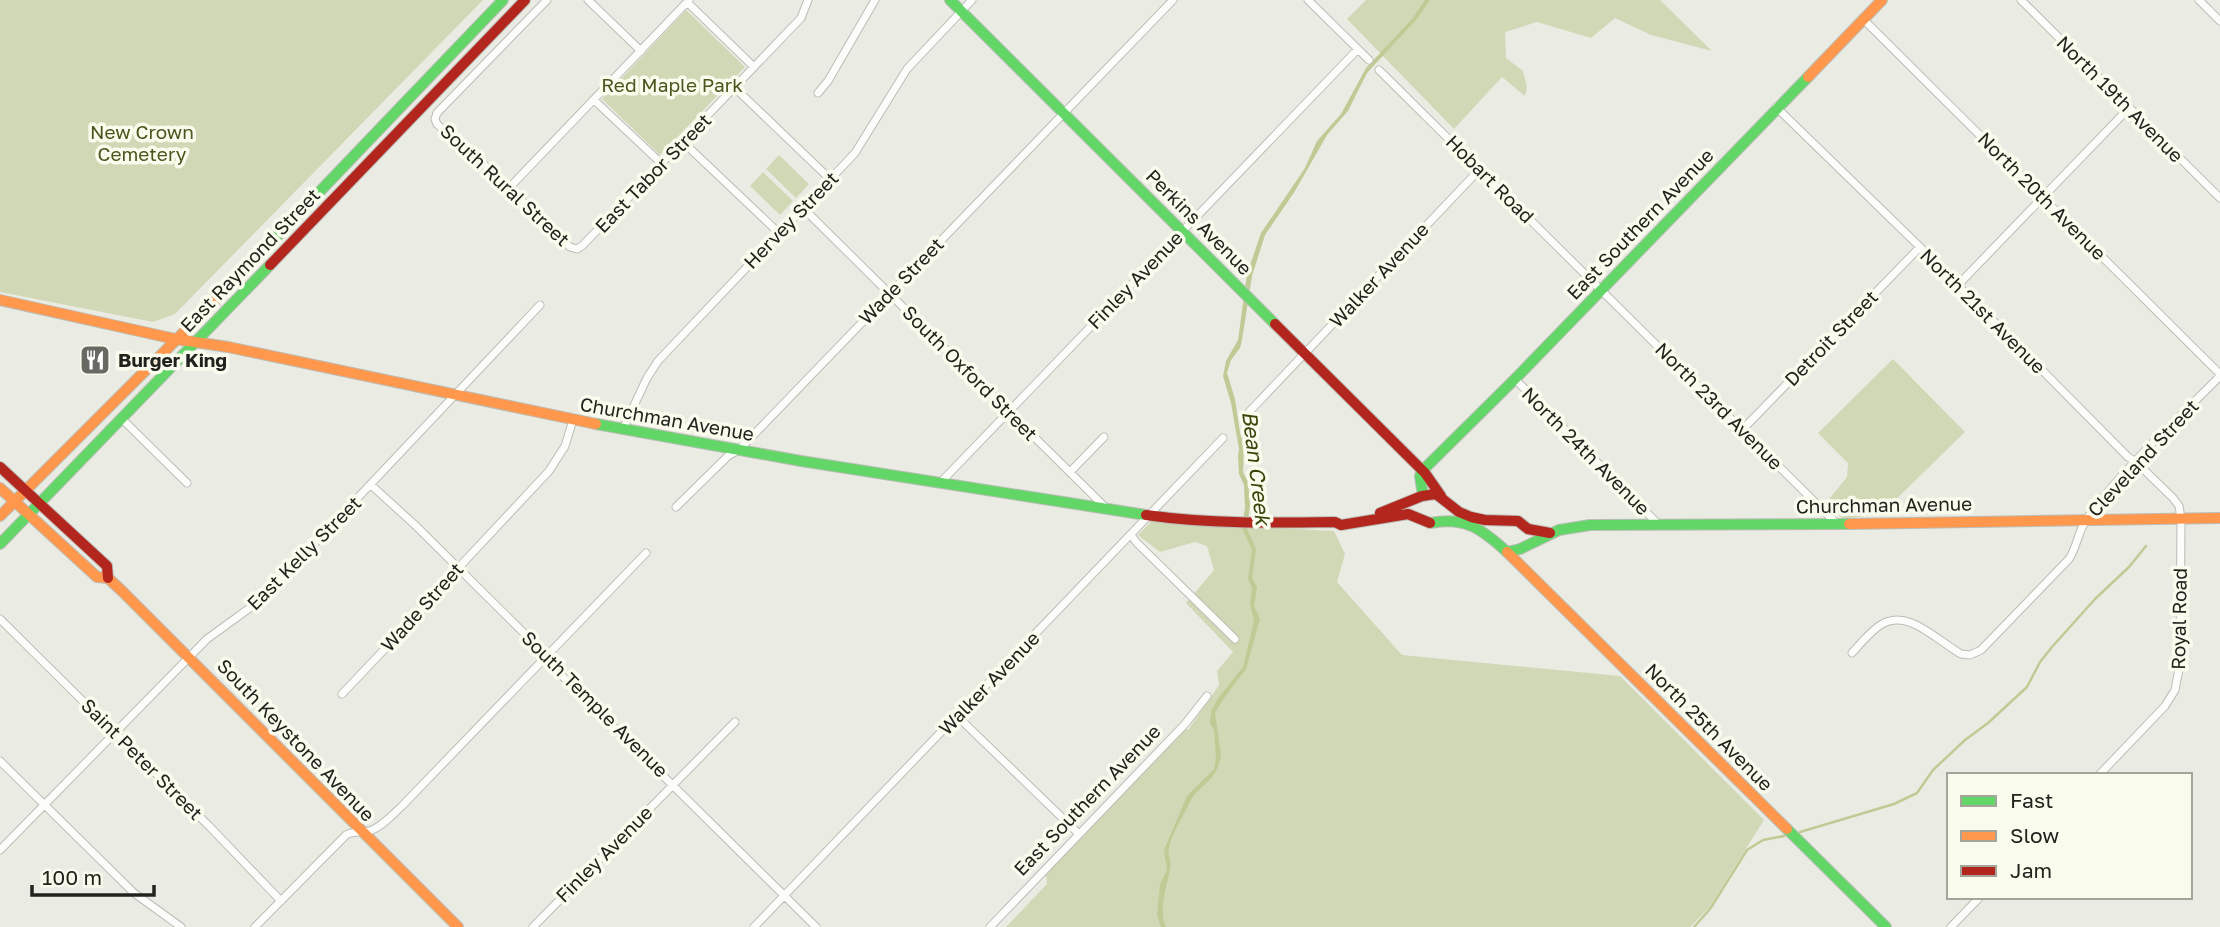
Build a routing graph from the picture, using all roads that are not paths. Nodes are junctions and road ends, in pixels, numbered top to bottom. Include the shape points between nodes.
1 (503, 0) edge
2 (525, 0) edge
3 (547, 0) edge
4 (588, 0) edge
5 (808, 0) edge
6 (875, 0) edge
7 (950, 0) edge
8 (972, 0) edge
9 (1173, 0) edge
10 (1310, 0) edge
11 (1882, 0) edge
12 (2021, 0) edge
13 (2199, 0) edge
14 (688, 1) edge
15 (961, 11) junction
16 (1863, 19) junction
17 (2220, 21) edge
18 (1358, 49) junction
19 (641, 51) junction
20 (1369, 60) dead end
21 (754, 67) junction
22 (1379, 70) dead end
23 (734, 87) junction
24 (818, 93) dead end
25 (594, 100) junction
26 (1776, 107) junction
27 (2129, 108) junction
28 (1065, 112) junction
29 (683, 142) junction
30 (662, 164) junction
31 (1480, 169) junction
32 (830, 179) junction
33 (509, 188) junction
34 (2042, 197) junction
35 (2220, 198) edge
36 (803, 208) junction
37 (1183, 230) junction
38 (779, 233) junction
39 (1920, 247) junction
40 (577, 249) joint
41 (1957, 285) junction
42 (1601, 289) junction
43 (890, 293) junction
44 (0, 300) edge
45 (540, 305) dead end
46 (175, 339) junction
47 (197, 341) junction
48 (1306, 352) junction
49 (2220, 375) edge
50 (1515, 379) junction
51 (454, 396) junction
52 (1009, 412) junction
53 (1249, 412) dead end
54 (121, 418) junction
55 (573, 420) junction
56 (623, 429) junction
57 (1742, 430) junction
58 (1104, 437) dead end
59 (1223, 438) dead end
60 (739, 450) junction
61 (2136, 462) junction
62 (0, 467) edge
63 (1422, 471) junction
64 (1070, 472) junction
65 (942, 482) junction
66 (187, 483) dead end
67 (371, 485) junction
68 (0, 488) edge
69 (25, 491) junction
70 (1441, 495) junction
71 (1422, 497) junction
72 (14, 501) junction
73 (39, 503) junction
74 (1448, 505) junction
75 (676, 507) dead end
76 (1106, 508) junction
77 (29, 514) junction
78 (1151, 515) junction
79 (0, 516) edge
80 (2181, 518) junction
81 (2220, 518) edge
82 (1422, 519) junction
83 (1444, 520) junction
84 (2087, 520) junction
85 (1335, 522) junction
86 (1657, 523) junction
87 (1837, 524) junction
88 (1524, 526) junction
89 (1550, 533) junction
90 (1131, 534) junction
91 (0, 544) edge
92 (1525, 547) junction
93 (1507, 552) junction
94 (646, 553) dead end
95 (460, 569) junction
96 (108, 578) junction
97 (0, 619) edge
98 (1235, 639) dead end
99 (1852, 653) dead end
100 (190, 657) junction
101 (544, 659) junction
102 (342, 694) dead end
103 (1207, 696) dead end
104 (957, 716) junction
105 (735, 722) dead end
106 (116, 733) junction
107 (0, 761) edge
108 (2101, 773) edge
109 (673, 784) junction
110 (45, 804) junction
111 (361, 832) junction
112 (1077, 834) junction
113 (0, 850) edge
114 (784, 896) junction
115 (1978, 899) edge
116 (281, 901) junction
117 (181, 927) edge
118 (255, 927) edge
119 (458, 927) edge
120 (533, 927) edge
121 (754, 927) edge
122 (816, 927) edge
123 (990, 927) edge
124 (1886, 927) edge
125 (1951, 927) edge

1 - 46 main road, East Raymond Street
2 - 47 main road, East Raymond Street
3 - 33 street, South Rural Street via 435,119
4 - 19 street
5 - 21 street, East Tabor Street via 801,18
6 - 24 street
7 - 15 main road, Perkins Avenue
8 - 15 street, Hervey Street
9 - 28 street, Wade Street
10 - 18 street
11 - 16 main road, East Southern Avenue
12 - 27 street, North 19th Avenue
13 - 17 street
14 - 19 street
14 - 21 street
15 - 28 main road, Perkins Avenue
15 - 32 street, Hervey Street via 907,69 860,146
16 - 26 main road, East Southern Avenue
16 - 34 street, North 20th Avenue
18 - 20 street
18 - 37 street, Finley Avenue
19 - 25 street
21 - 23 street, East Tabor Street
22 - 31 street, Hobart Road
23 - 29 street, East Tabor Street
23 - 32 street
25 - 30 street
25 - 33 street
26 - 39 street, North 21st Avenue
26 - 42 main road, East Southern Avenue
27 - 34 street
27 - 35 street, North 19th Avenue
28 - 37 main road, Perkins Avenue
28 - 43 street, Wade Street
29 - 30 street, East Tabor Street
29 - 38 street
30 - 40 street, East Tabor Street
31 - 42 street, Hobart Road
31 - 48 street, Walker Avenue
32 - 36 street, Hervey Street
33 - 40 street, South Rural Street
34 - 41 street
34 - 49 street, North 20th Avenue
36 - 38 street, Hervey Street
36 - 43 street, South Oxford Street
37 - 48 main road, Perkins Avenue
37 - 52 street, Finley Avenue
38 - 56 street, Hervey Street via 658,361
39 - 41 street, North 21st Avenue
39 - 57 street, Detroit Street
41 - 61 street, North 21st Avenue
42 - 50 main road, East Southern Avenue
42 - 57 street, North 23rd Avenue
43 - 52 street, South Oxford Street
43 - 60 street, Wade Street
44 - 46 main road, Churchman Avenue
45 - 51 street, East Kelly Street
46 - 47 main road, Churchman Avenue
46 - 69 main road, East Raymond Street
47 - 51 main road, Churchman Avenue
47 - 54 main road, East Raymond Street
48 - 53 street, Walker Avenue
48 - 63 main road, Perkins Avenue
49 - 61 street, Cleveland Street
50 - 63 main road, East Southern Avenue
50 - 86 street, North 24th Avenue
51 - 55 main road, Churchman Avenue
51 - 67 street, East Kelly Street
52 - 64 street, South Oxford Street
52 - 65 street, Finley Avenue
54 - 66 street
54 - 73 main road, East Raymond Street
55 - 56 main road, Churchman Avenue
55 - 95 street, Wade Street via 565,446 549,471
56 - 60 main road, Churchman Avenue
57 - 87 street, North 23rd Avenue
58 - 64 street
59 - 78 street, Walker Avenue
60 - 65 main road, Churchman Avenue
60 - 75 street, Wade Street
61 - 80 street, North 21st Avenue via 2174,498
61 - 84 street, Cleveland Street
62 - 69 main road, South Keystone Avenue
63 - 70 main road, Perkins Avenue
63 - 71 main road
64 - 76 street, South Oxford Street
65 - 76 main road, Churchman Avenue
67 - 95 street, South Temple Avenue
67 - 100 street, East Kelly Street via 257,604 216,631
68 - 72 main road, South Keystone Avenue
69 - 72 main road, East Raymond Street
69 - 73 main road, South Keystone Avenue
70 - 71 main road, Churchman Avenue
70 - 74 main road
71 - 82 main road via 1417,509
71 - 85 main road, Churchman Avenue via 1379,513
72 - 77 main road, South Keystone Avenue
72 - 79 main road, East Raymond Street
73 - 77 main road, East Raymond Street
73 - 96 main road, South Keystone Avenue via 107,566
74 - 83 main road
74 - 88 main road, Churchman Avenue via 1472,517 1514,520
76 - 78 main road, Churchman Avenue
77 - 91 main road, East Raymond Street
77 - 96 main road, South Keystone Avenue via 97,577
78 - 85 main road, Churchman Avenue via 1237,523
78 - 90 street, Walker Avenue
80 - 81 main road, Churchman Avenue
80 - 84 main road, Churchman Avenue
80 - 108 street, Royal Road via 2180,664 2175,690
82 - 83 main road, Churchman Avenue via 1430,523
82 - 85 main road, Churchman Avenue via 1408,514 1341,525
83 - 93 main road, Churchman Avenue via 1485,531
84 - 87 main road, Churchman Avenue
84 - 99 street, Cleveland Street via 2069,559 1979,652 1961,654 1913,624 1897,620 1878,626
86 - 87 main road, Churchman Avenue
86 - 89 main road, Churchman Avenue via 1581,525
88 - 89 main road, Churchman Avenue
88 - 92 main road
89 - 92 main road, Churchman Avenue
90 - 98 street
90 - 104 street, Walker Avenue
92 - 93 main road, Churchman Avenue
93 - 124 main road, North 25th Avenue
94 - 101 street
95 - 101 street, South Temple Avenue via 536,645
95 - 102 street, Wade Street
96 - 100 main road, South Keystone Avenue
97 - 106 street, Saint Peter Street
100 - 106 street, East Kelly Street
100 - 111 main road, South Keystone Avenue
101 - 109 street, South Temple Avenue
101 - 111 street via 402,806 377,827
103 - 112 street, East Southern Avenue
104 - 112 street
104 - 114 street, Walker Avenue
105 - 109 street, Finley Avenue
106 - 110 street, East Kelly Street
106 - 116 street, Saint Peter Street
107 - 110 street
109 - 114 street, South Temple Avenue
109 - 120 street, Finley Avenue
110 - 113 street, East Kelly Street
110 - 117 street via 136,895
111 - 116 street via 346,835
111 - 119 main road, South Keystone Avenue
112 - 123 street, East Southern Avenue
114 - 121 street, Walker Avenue
114 - 122 street, South Temple Avenue
115 - 125 street
116 - 118 street

